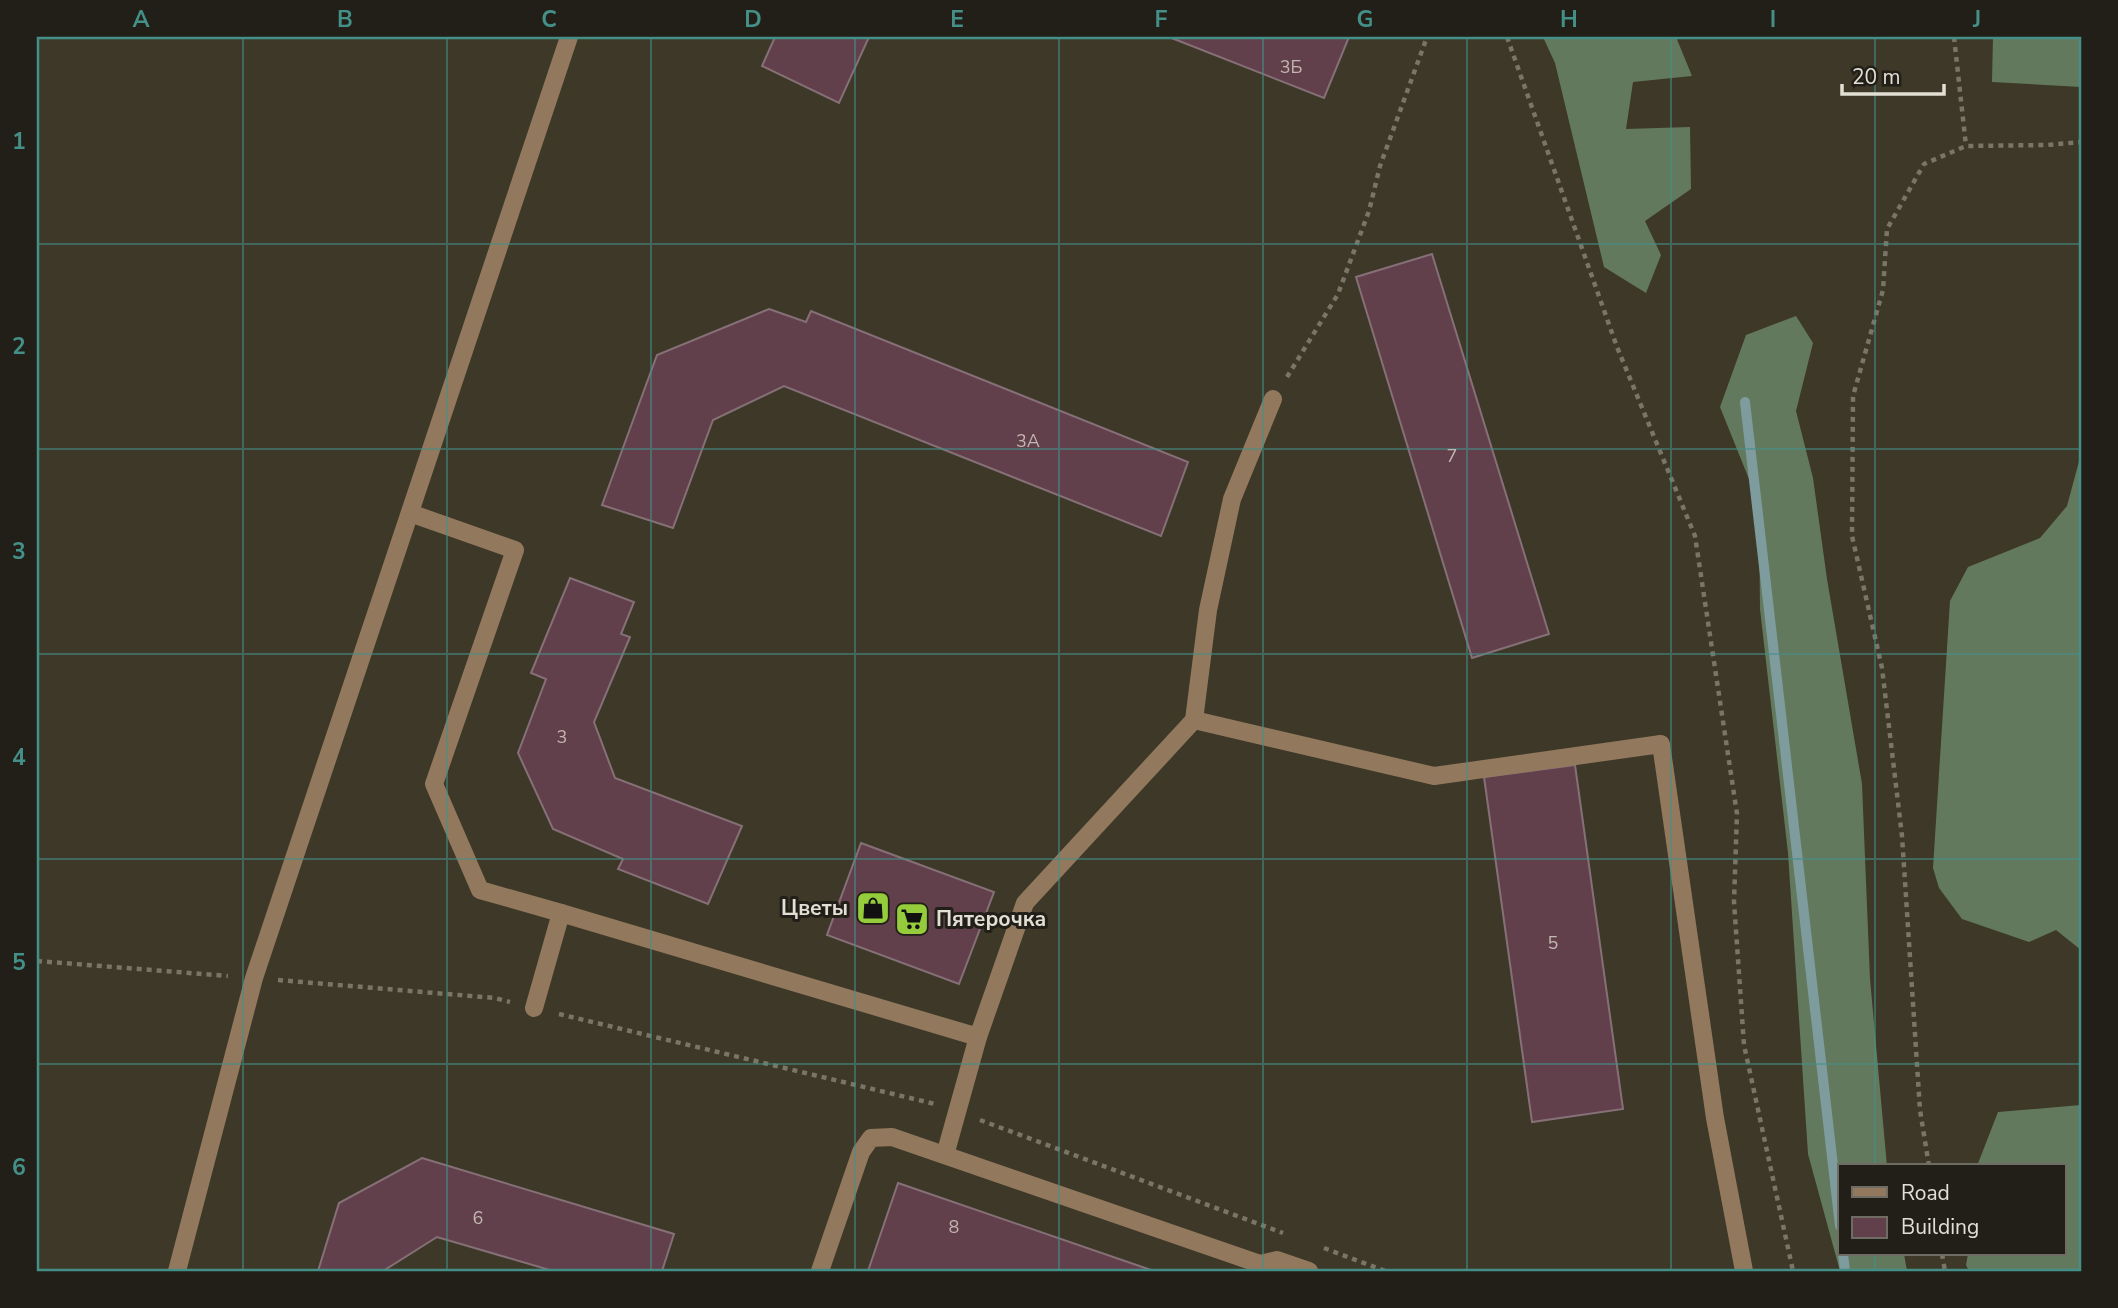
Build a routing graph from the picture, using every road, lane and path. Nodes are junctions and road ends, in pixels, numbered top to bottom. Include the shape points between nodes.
1 (569, 37) edge
2 (1427, 37) edge
3 (1507, 37) edge
4 (1954, 37) edge
5 (2081, 142) edge
6 (1966, 146) junction
7 (1273, 399) joint
8 (410, 513) junction
9 (1194, 720) junction
10 (561, 913) junction
11 (37, 961) edge
12 (254, 978) junction
13 (534, 1007) junction
14 (978, 1037) junction
15 (958, 1111) junction
16 (945, 1155) junction
17 (1929, 1164) edge
18 (1294, 1237) dead end
19 (1320, 1247) dead end
20 (1259, 1268) edge
21 (177, 1271) edge
22 (820, 1271) edge
23 (1309, 1271) edge
24 (1385, 1271) edge
25 (1744, 1271) edge
26 (1793, 1271) edge

1 - 8 street
2 - 7 path via 1338,294
3 - 26 path via 1617,347 1695,536 1737,814 1734,902 1744,1045
4 - 6 path
5 - 6 path
6 - 17 path via 1924,164 1887,229 1883,290 1853,396 1852,536 1882,668 1902,836 1920,1111
7 - 9 street via 1232,499 1208,610
8 - 10 street via 515,550 435,783 480,890
8 - 12 street
9 - 14 street via 1026,903
9 - 25 street via 1434,776 1661,744 1715,1118
10 - 13 street
10 - 14 street
11 - 12 path
12 - 13 path via 495,998
12 - 21 street
13 - 15 path
14 - 15 street
15 - 16 street
15 - 18 path
16 - 20 street
16 - 22 street via 892,1137 871,1138 861,1152
19 - 24 path
20 - 23 street via 1277,1260

